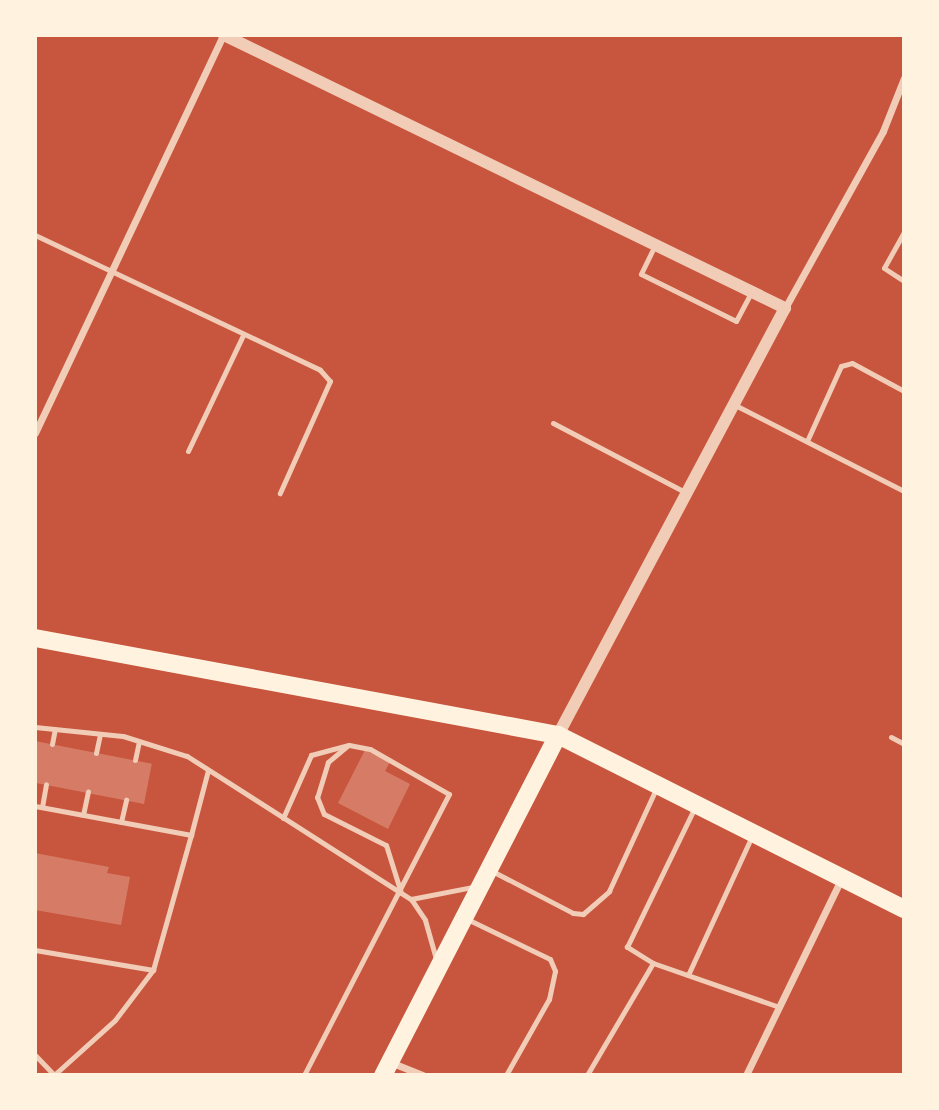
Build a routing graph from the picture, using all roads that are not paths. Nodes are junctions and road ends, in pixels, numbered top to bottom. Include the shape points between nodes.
1 (223, 35) edge
2 (904, 78) edge
3 (904, 232) edge
4 (35, 235) edge
5 (655, 245) junction
6 (113, 272) junction
7 (904, 281) edge
8 (751, 292) junction
9 (785, 308) junction
10 (243, 335) junction
11 (904, 391) edge
12 (734, 404) junction
13 (554, 423) dead end
14 (35, 433) edge
15 (807, 441) junction
16 (188, 451) dead end
17 (904, 491) edge
18 (280, 493) dead end
19 (687, 494) junction
20 (37, 639) edge
21 (35, 727) edge
22 (55, 729) junction
23 (100, 734) junction
24 (558, 735) junction
25 (891, 737) dead end
26 (139, 741) junction
27 (52, 744) dead end
28 (904, 744) edge
29 (349, 745) junction
30 (96, 753) dead end
31 (135, 760) dead end
32 (208, 770) junction
33 (46, 784) dead end
34 (658, 785) junction
35 (88, 792) dead end
36 (126, 800) dead end
37 (696, 804) junction
38 (38, 806) edge
39 (83, 815) junction
40 (283, 818) junction
41 (121, 822) junction
42 (754, 834) junction
43 (191, 835) junction
44 (485, 877) junction
45 (842, 877) junction
46 (401, 893) junction
47 (411, 899) junction
48 (904, 909) edge
49 (464, 918) junction
50 (35, 950) edge
51 (653, 962) junction
52 (439, 967) junction
53 (153, 970) junction
54 (688, 975) junction
55 (779, 1007) junction
56 (35, 1055) edge
57 (386, 1068) edge
58 (54, 1075) edge
59 (304, 1075) edge
60 (423, 1075) edge
61 (506, 1075) edge
62 (587, 1075) edge
63 (746, 1075) edge

1 - 5 street
1 - 6 street
2 - 9 street via 883,131
3 - 7 lane via 884,268
4 - 6 lane
5 - 8 street
5 - 8 lane via 640,275 737,321
6 - 10 lane
6 - 14 street
8 - 9 street
9 - 12 street
10 - 16 lane
10 - 18 lane via 320,370 330,381
11 - 15 lane via 852,363 841,366
12 - 15 lane
12 - 19 street
13 - 19 lane
15 - 17 lane
19 - 24 street
20 - 24 main road via 365,703
21 - 22 lane
22 - 23 lane
22 - 27 lane
23 - 26 lane
23 - 30 lane
24 - 34 main road
24 - 44 main road
25 - 28 lane
26 - 31 lane
26 - 32 lane via 187,756
29 - 40 lane via 311,755
29 - 46 lane via 327,762 317,797 324,814 386,845
29 - 46 lane via 370,748 449,794
32 - 40 lane
32 - 43 lane
33 - 38 lane
34 - 37 main road
34 - 44 lane via 609,891 583,914
35 - 39 lane
36 - 41 lane
37 - 42 main road
37 - 51 lane via 627,947
38 - 39 lane
39 - 41 lane
40 - 46 lane
41 - 43 lane
42 - 45 main road
42 - 54 lane
43 - 53 lane
44 - 47 lane
44 - 49 main road
45 - 48 main road
45 - 55 street
46 - 47 lane
46 - 59 lane
47 - 52 lane via 425,920
49 - 52 main road
49 - 61 lane via 550,959 555,971 549,999
50 - 53 lane
51 - 54 lane
51 - 62 lane
52 - 57 main road
53 - 58 lane via 115,1020
54 - 55 lane
55 - 63 street
56 - 58 lane
57 - 60 street

